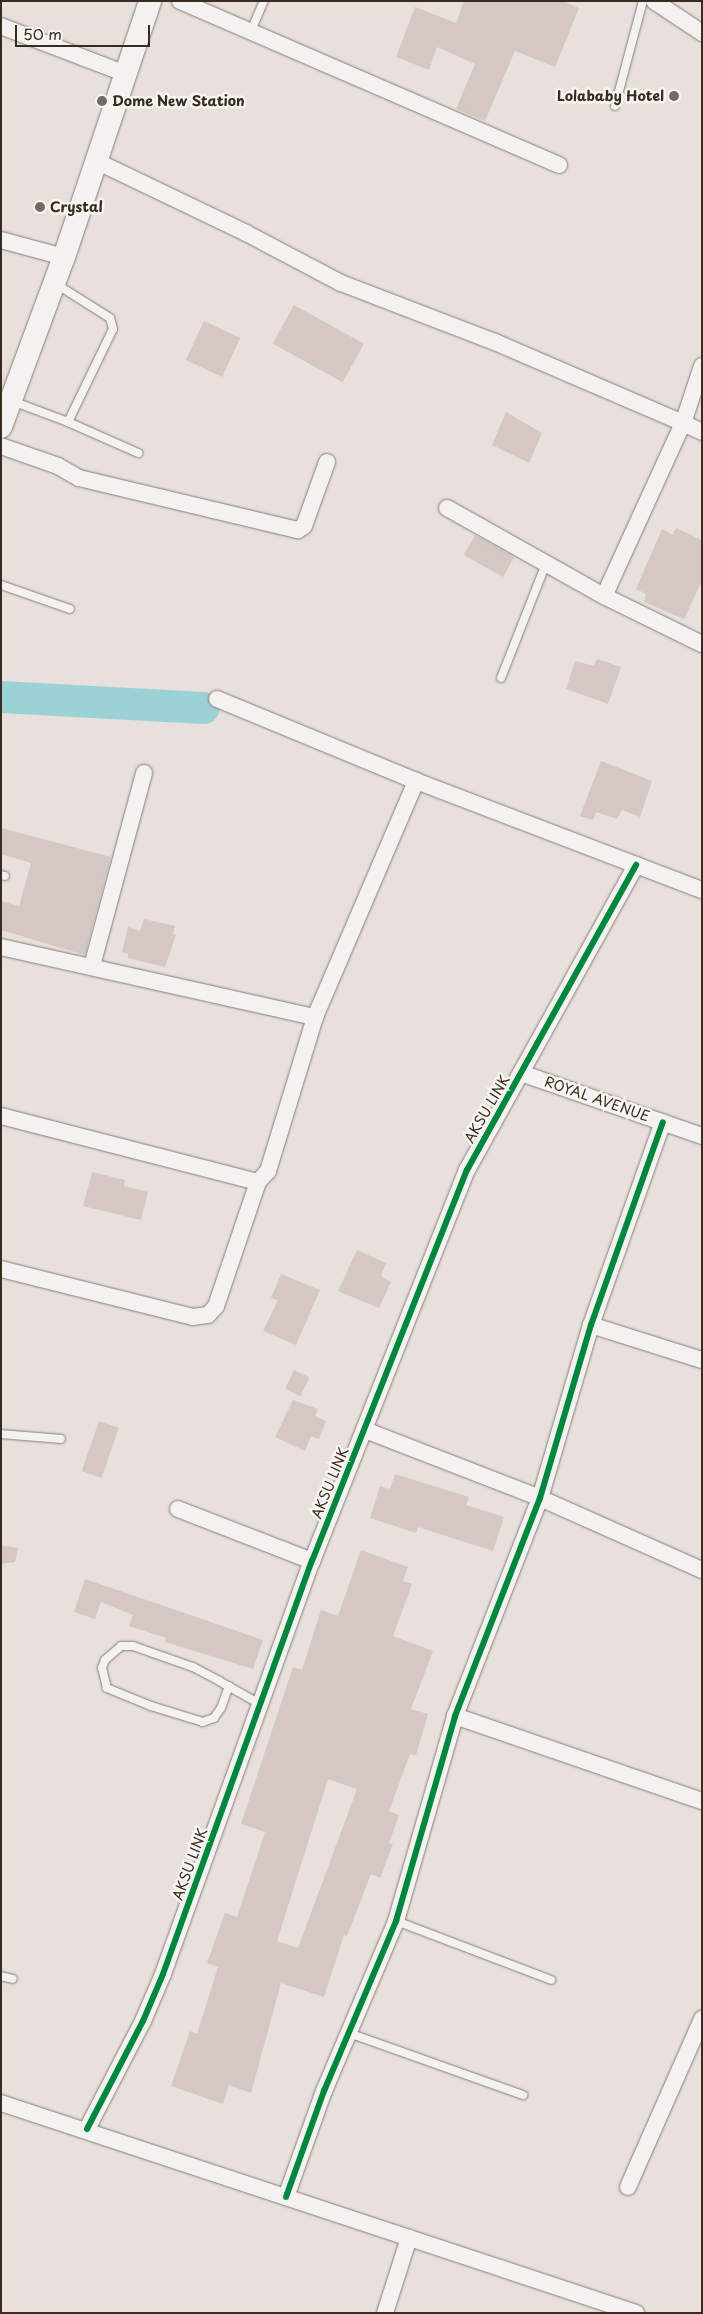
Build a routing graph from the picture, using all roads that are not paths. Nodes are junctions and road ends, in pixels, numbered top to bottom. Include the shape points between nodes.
1 (150, 1) edge
2 (180, 1) edge
3 (264, 1) edge
4 (643, 1) edge
5 (654, 1) edge
6 (1, 26) edge
7 (251, 31) junction
8 (702, 33) edge
9 (126, 74) junction
10 (615, 106) dead end
11 (96, 161) junction
12 (559, 165) dead end
13 (1, 240) edge
14 (64, 257) junction
15 (54, 283) junction
16 (702, 366) edge
17 (11, 400) junction
18 (68, 422) junction
19 (684, 423) junction
20 (1, 427) edge
21 (702, 432) edge
22 (1, 446) edge
23 (138, 453) dead end
24 (327, 462) dead end
25 (446, 508) dead end
26 (546, 563) junction
27 (1, 586) edge
28 (604, 596) junction
29 (70, 609) dead end
30 (702, 644) edge
31 (501, 678) dead end
32 (217, 699) dead end
33 (144, 773) dead end
34 (416, 781) junction
35 (636, 865) junction
36 (702, 890) edge
37 (1, 947) edge
38 (92, 966) junction
39 (315, 1017) junction
40 (522, 1074) junction
41 (1, 1116) edge
42 (663, 1122) junction
43 (702, 1136) edge
44 (258, 1182) junction
45 (1, 1269) edge
46 (591, 1325) junction
47 (702, 1360) edge
48 (365, 1430) junction
49 (1, 1434) edge
50 (61, 1439) dead end
51 (540, 1498) junction
52 (178, 1509) dead end
53 (312, 1561) junction
54 (702, 1570) edge
55 (229, 1686) junction
56 (260, 1704) junction
57 (455, 1716) junction
58 (702, 1802) edge
59 (396, 1921) junction
60 (1, 1976) edge
61 (13, 1978) dead end
62 (551, 1980) dead end
63 (702, 2019) edge
64 (349, 2034) junction
65 (523, 2095) dead end
66 (1, 2103) edge
67 (87, 2129) junction
68 (628, 2187) dead end
69 (286, 2197) junction
70 (409, 2238) junction
71 (385, 2313) edge
72 (636, 2313) edge

1 - 9 main road
2 - 7 street
3 - 7 lane
4 - 10 lane
5 - 8 street
6 - 9 street
7 - 12 street
9 - 11 main road
11 - 14 main road
11 - 19 street via 341,283 495,342
13 - 14 street
14 - 15 main road
15 - 17 main road
15 - 18 lane via 114,323
16 - 19 street
17 - 18 lane
17 - 20 main road
18 - 23 lane
19 - 21 street
19 - 28 street
22 - 24 street via 58,466 79,478 292,530 304,526
25 - 26 street
26 - 28 street
26 - 31 lane
27 - 29 lane
28 - 30 street
32 - 34 street
33 - 38 street
34 - 35 street
34 - 39 street
35 - 36 street
35 - 40 street, AKSU LINK
37 - 38 street
38 - 39 street
39 - 44 street via 268,1171
40 - 42 street, ROYAL AVENUE
40 - 48 street, AKSU LINK via 490,1123 467,1170
41 - 44 street
42 - 43 street, ROYAL AVENUE
42 - 46 street
44 - 45 street via 216,1306 208,1315 193,1316
46 - 47 street
46 - 51 street
48 - 51 street
48 - 53 street, AKSU LINK
49 - 50 lane
51 - 54 street
51 - 57 street
52 - 53 street
53 - 56 street, AKSU LINK
55 - 55 lane via 214,1718 203,1722 106,1688 102,1668 105,1660 121,1646 133,1646 193,1667
55 - 56 lane
56 - 67 street, AKSU LINK via 163,1974
57 - 58 street
57 - 59 street
59 - 62 lane
59 - 64 street
60 - 61 lane
63 - 68 street
64 - 65 lane
64 - 69 street
66 - 67 street
67 - 69 street
69 - 70 street
70 - 71 street
70 - 72 street

